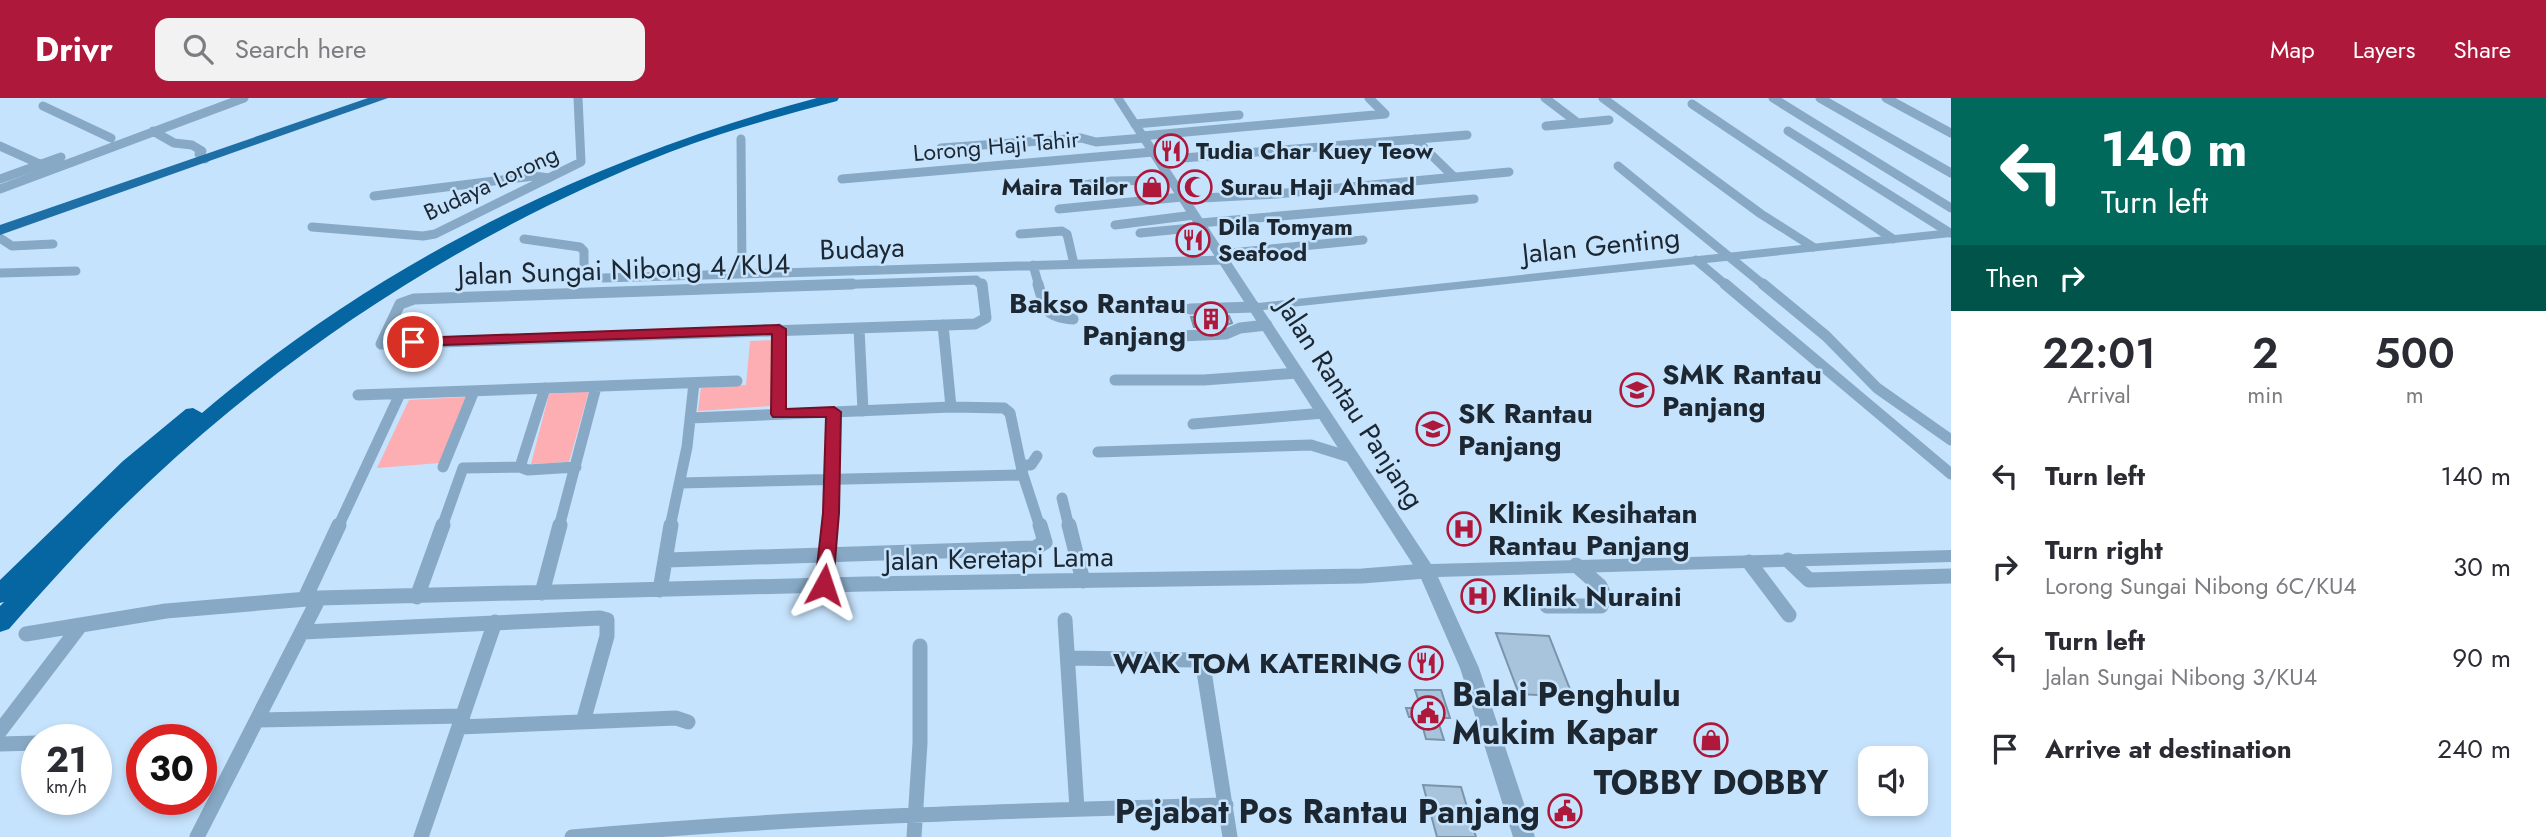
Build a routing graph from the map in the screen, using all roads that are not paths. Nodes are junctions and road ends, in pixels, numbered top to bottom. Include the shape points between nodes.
1 (381, 98) edge
2 (578, 98) edge
3 (799, 98) edge
4 (832, 98) edge
5 (1118, 98) edge
6 (1369, 98) edge
7 (1545, 98) edge
8 (1603, 98) edge
9 (1773, 98) edge
10 (1820, 98) edge
11 (1886, 98) edge
12 (236, 99) edge
13 (1692, 104) dead end
14 (43, 106) dead end
15 (1239, 115) dead end
16 (1609, 120) dead end
17 (1578, 123) junction
18 (1546, 126) dead end
19 (137, 129) dead end
20 (153, 131) junction
21 (1788, 131) dead end
22 (1140, 132) junction
23 (1951, 133) edge
24 (1467, 135) dead end
25 (111, 138) junction
26 (741, 139) dead end
27 (1415, 139) junction
28 (0, 146) edge
29 (941, 148) dead end
30 (1156, 156) junction
31 (205, 159) junction
32 (40, 164) junction
33 (1618, 166) dead end
34 (52, 169) junction
35 (1509, 172) dead end
36 (1951, 173) edge
37 (1454, 177) junction
38 (550, 178) junction
39 (0, 179) edge
40 (842, 179) dead end
41 (1171, 180) junction
42 (1076, 186) dead end
43 (0, 189) edge
44 (374, 196) dead end
45 (1183, 198) junction
46 (1474, 199) dead end
47 (1951, 208) edge
48 (1059, 209) dead end
49 (1394, 211) dead end
50 (1200, 223) junction
51 (1115, 225) dead end
52 (312, 227) dead end
53 (0, 230) edge
54 (1140, 233) dead end
55 (1950, 233) edge
56 (1020, 234) dead end
57 (0, 238) edge
58 (524, 239) dead end
59 (1894, 239) junction
60 (1363, 240) dead end
61 (52, 244) dead end
62 (1813, 247) junction
63 (1729, 256) junction
64 (1222, 257) junction
65 (1696, 260) junction
66 (1074, 264) junction
67 (1033, 265) junction
68 (76, 271) dead end
69 (0, 273) edge
70 (742, 274) junction
71 (1255, 307) junction
72 (1190, 309) dead end
73 (1073, 319) dead end
74 (1267, 324) junction
75 (943, 325) junction
76 (859, 328) junction
77 (779, 329) junction
78 (1161, 340) dead end
79 (1298, 373) junction
80 (1115, 380) dead end
81 (737, 381) dead end
82 (694, 383) junction
83 (596, 387) junction
84 (545, 388) junction
85 (474, 391) junction
86 (400, 394) junction
87 (358, 395) dead end
88 (951, 407) junction
89 (863, 411) junction
90 (834, 412) junction
91 (1324, 413) junction
92 (778, 414) junction
93 (690, 418) junction
94 (1193, 424) dead end
95 (1951, 440) edge
96 (1098, 452) dead end
97 (1037, 456) dead end
98 (1353, 458) junction
99 (443, 467) dead end
100 (520, 467) junction
101 (576, 467) junction
102 (1023, 470) junction
103 (1951, 474) edge
104 (832, 479) junction
105 (680, 483) junction
106 (1062, 498) dead end
107 (827, 553) junction
108 (1951, 556) edge
109 (1878, 558) junction
110 (667, 560) junction
111 (1788, 561) junction
112 (1749, 562) junction
113 (1576, 565) junction
114 (1426, 571) junction
115 (1951, 576) edge
116 (1894, 578) junction
117 (1083, 581) junction
118 (824, 585) junction
119 (660, 590) junction
120 (3, 591) edge
121 (542, 593) junction
122 (417, 597) junction
123 (312, 598) junction
124 (1547, 606) dead end
125 (1789, 615) dead end
126 (1065, 621) dead end
127 (0, 622) edge
128 (495, 622) junction
129 (80, 626) junction
130 (303, 632) junction
131 (26, 634) dead end
132 (920, 646) dead end
133 (1069, 658) junction
134 (258, 720) junction
135 (461, 722) junction
136 (583, 722) junction
137 (688, 722) dead end
138 (0, 731) edge
139 (21, 743) edge
140 (0, 744) edge
141 (1226, 805) junction
142 (1077, 809) junction
143 (915, 819) junction
144 (197, 837) edge
145 (421, 837) edge
146 (572, 837) edge
147 (914, 837) edge
148 (1230, 837) edge
149 (1524, 837) edge

1 - 31 highway
2 - 38 street, Budaya Lorong via 580,162
3 - 120 highway via 656,145 585,174 469,229 386,276 218,393 130,466
4 - 127 highway via 723,129 607,173 525,210 402,279 320,333 152,467
5 - 22 street, Jalan Rantau Panjang
6 - 22 street via 1385,114
7 - 17 street
8 - 62 street
9 - 47 street
10 - 36 street
11 - 23 street
12 - 20 street
13 - 59 street
14 - 25 street
15 - 22 street
16 - 17 street
17 - 18 street
19 - 25 street
20 - 31 street via 201,148 199,154
20 - 34 street
21 - 55 street
22 - 29 street via 1096,142 1081,138
22 - 30 street, Jalan Rantau Panjang
24 - 27 street, Lorong Haji Tahir
25 - 32 street
26 - 70 street
27 - 30 street, Lorong Haji Tahir
27 - 37 street
28 - 32 street
30 - 40 street, Lorong Haji Tahir
30 - 41 street, Jalan Rantau Panjang
31 - 53 highway
32 - 34 street
32 - 39 street
33 - 63 street
34 - 43 street
35 - 37 street
37 - 45 street
38 - 44 street via 520,177
38 - 52 street, Budaya Lorong via 429,236
41 - 42 street
41 - 45 street, Jalan Rantau Panjang
45 - 48 street
45 - 50 street, Jalan Rantau Panjang
46 - 50 street
49 - 50 street
50 - 51 street
50 - 54 street
50 - 64 street, Jalan Rantau Panjang
55 - 59 street, Jalan Genting
56 - 66 street via 1062,231 1067,234
57 - 61 street via 12,246
58 - 70 street, Budaya via 580,247 584,267 603,278
59 - 62 street, Jalan Genting
60 - 64 street, Budaya
62 - 63 street, Jalan Genting
63 - 65 street, Jalan Genting
63 - 95 street via 1826,336 1857,370
64 - 66 street, Budaya
64 - 71 street, Jalan Rantau Panjang
65 - 71 street, Jalan Genting
65 - 103 street
66 - 67 street, Budaya
67 - 70 street, Budaya
67 - 73 street via 1045,308 1056,318
68 - 69 street
71 - 72 street
71 - 74 street, Jalan Rantau Panjang
74 - 78 street via 1220,335
74 - 79 street, Jalan Rantau Panjang
75 - 76 street
75 - 77 street, Jalan Sungai Nibong 4/KU4 via 975,324 986,318 979,282 414,299 400,304 381,344
75 - 88 street
76 - 77 street
76 - 89 street
77 - 92 street
79 - 80 street
79 - 91 street, Jalan Rantau Panjang
81 - 82 street
82 - 83 street
82 - 93 street
83 - 84 street
83 - 101 street
84 - 85 street
84 - 100 street
85 - 86 street
85 - 99 street
86 - 87 street
86 - 123 street
88 - 89 street
88 - 102 street via 1004,408 1010,413
89 - 90 street
90 - 92 street
90 - 104 street
91 - 94 street
91 - 98 street, Jalan Rantau Panjang
92 - 93 street
93 - 105 street
96 - 98 street via 1311,444
97 - 102 street
98 - 114 street, Jalan Rantau Panjang
100 - 101 street
100 - 122 street via 463,468
101 - 121 street
102 - 104 street
102 - 107 street via 1045,542 1042,547
104 - 105 street
104 - 107 street
105 - 110 street
106 - 117 street
107 - 110 street
107 - 118 street
108 - 109 street
109 - 111 street
109 - 116 street
110 - 119 street
111 - 112 street
111 - 116 street via 1809,580
112 - 113 street
112 - 125 street
113 - 114 street
113 - 124 street via 1600,586 1605,597 1601,606
114 - 117 street, Jalan Keretapi Lama
114 - 149 street, Jalan Rantau Panjang via 1453,623
115 - 116 street
117 - 118 street, Jalan Keretapi Lama
118 - 119 street, Jalan Keretapi Lama
119 - 121 street, Jalan Keretapi Lama
121 - 122 street, Jalan Keretapi Lama
122 - 123 street, Jalan Keretapi Lama
123 - 129 street, Jalan Keretapi Lama via 166,611
123 - 130 street
126 - 133 street
128 - 130 street
128 - 135 street
128 - 136 street via 607,620 607,636
129 - 131 street, Jalan Keretapi Lama
129 - 138 street
130 - 134 street
132 - 143 street
133 - 141 street via 1197,660 1203,664
133 - 142 street
134 - 135 street
134 - 144 street
135 - 136 street
135 - 145 street
136 - 137 street via 676,718
139 - 140 street
141 - 142 street
141 - 148 street
142 - 143 street
143 - 146 street via 669,828
143 - 147 street

